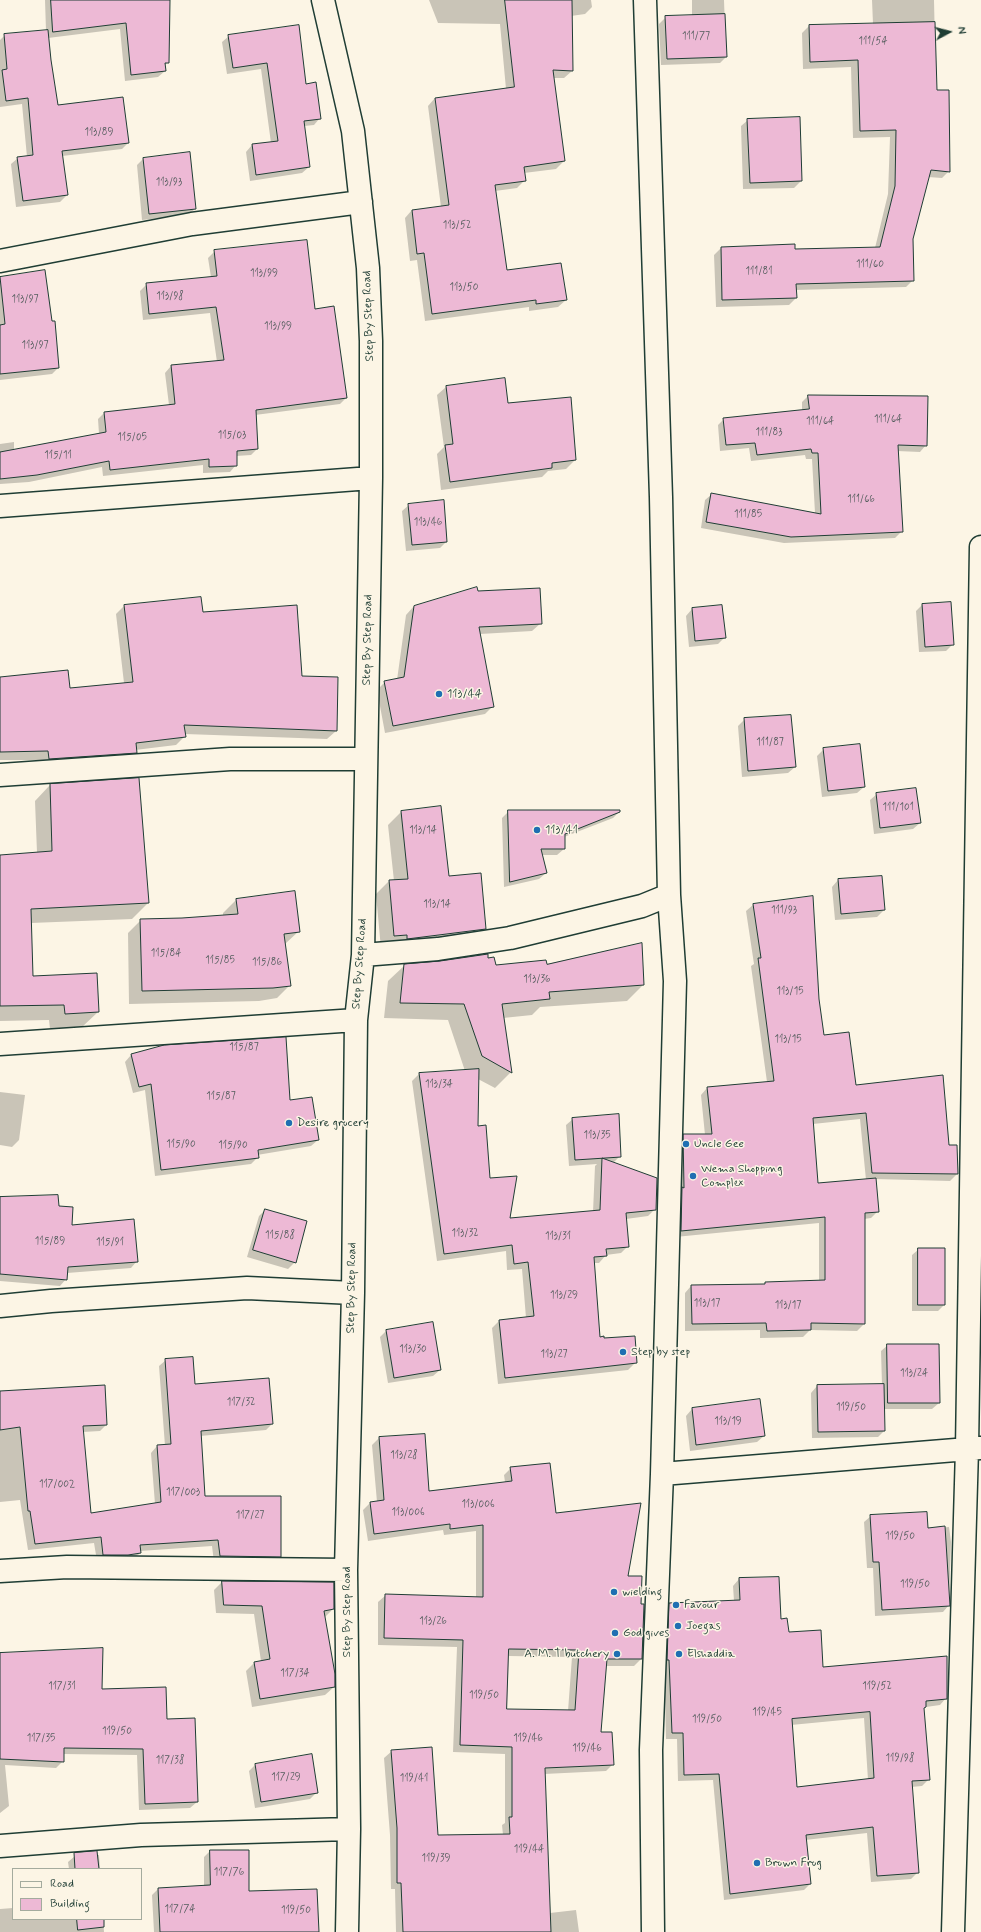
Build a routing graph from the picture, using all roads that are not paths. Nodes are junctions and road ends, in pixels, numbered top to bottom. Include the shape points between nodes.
1 (323, 0) edge
2 (645, 0) edge
3 (361, 202) junction
4 (0, 261) edge
5 (371, 478) junction
6 (0, 506) edge
7 (981, 547) edge
8 (366, 759) junction
9 (0, 775) edge
10 (669, 895) junction
11 (363, 955) junction
12 (356, 1020) junction
13 (0, 1044) edge
14 (353, 1293) junction
15 (0, 1306) edge
16 (974, 1449) edge
17 (662, 1474) junction
18 (346, 1570) junction
19 (0, 1571) edge
20 (349, 1829) junction
21 (0, 1846) edge
22 (347, 1932) edge
23 (653, 1932) edge
24 (953, 1932) edge

1 - 3 street, Step By Step Road via 353,131
2 - 10 street via 661,497
3 - 4 street via 192,224
3 - 5 street, Step By Step Road via 368,268
5 - 6 street
5 - 8 street, Step By Step Road
7 - 16 street
8 - 9 street via 230,759
8 - 11 street, Step By Step Road
10 - 11 street via 642,906 510,938 438,949
10 - 17 street via 675,982
11 - 12 street, Step By Step Road
12 - 13 street
12 - 14 street, Step By Step Road
14 - 15 street via 248,1288
14 - 18 street, Step By Step Road
16 - 17 street
16 - 24 street
17 - 23 street via 652,1750
18 - 19 street via 67,1567
18 - 20 street, Step By Step Road
20 - 21 street via 141,1835
20 - 22 street, Step By Step Road

